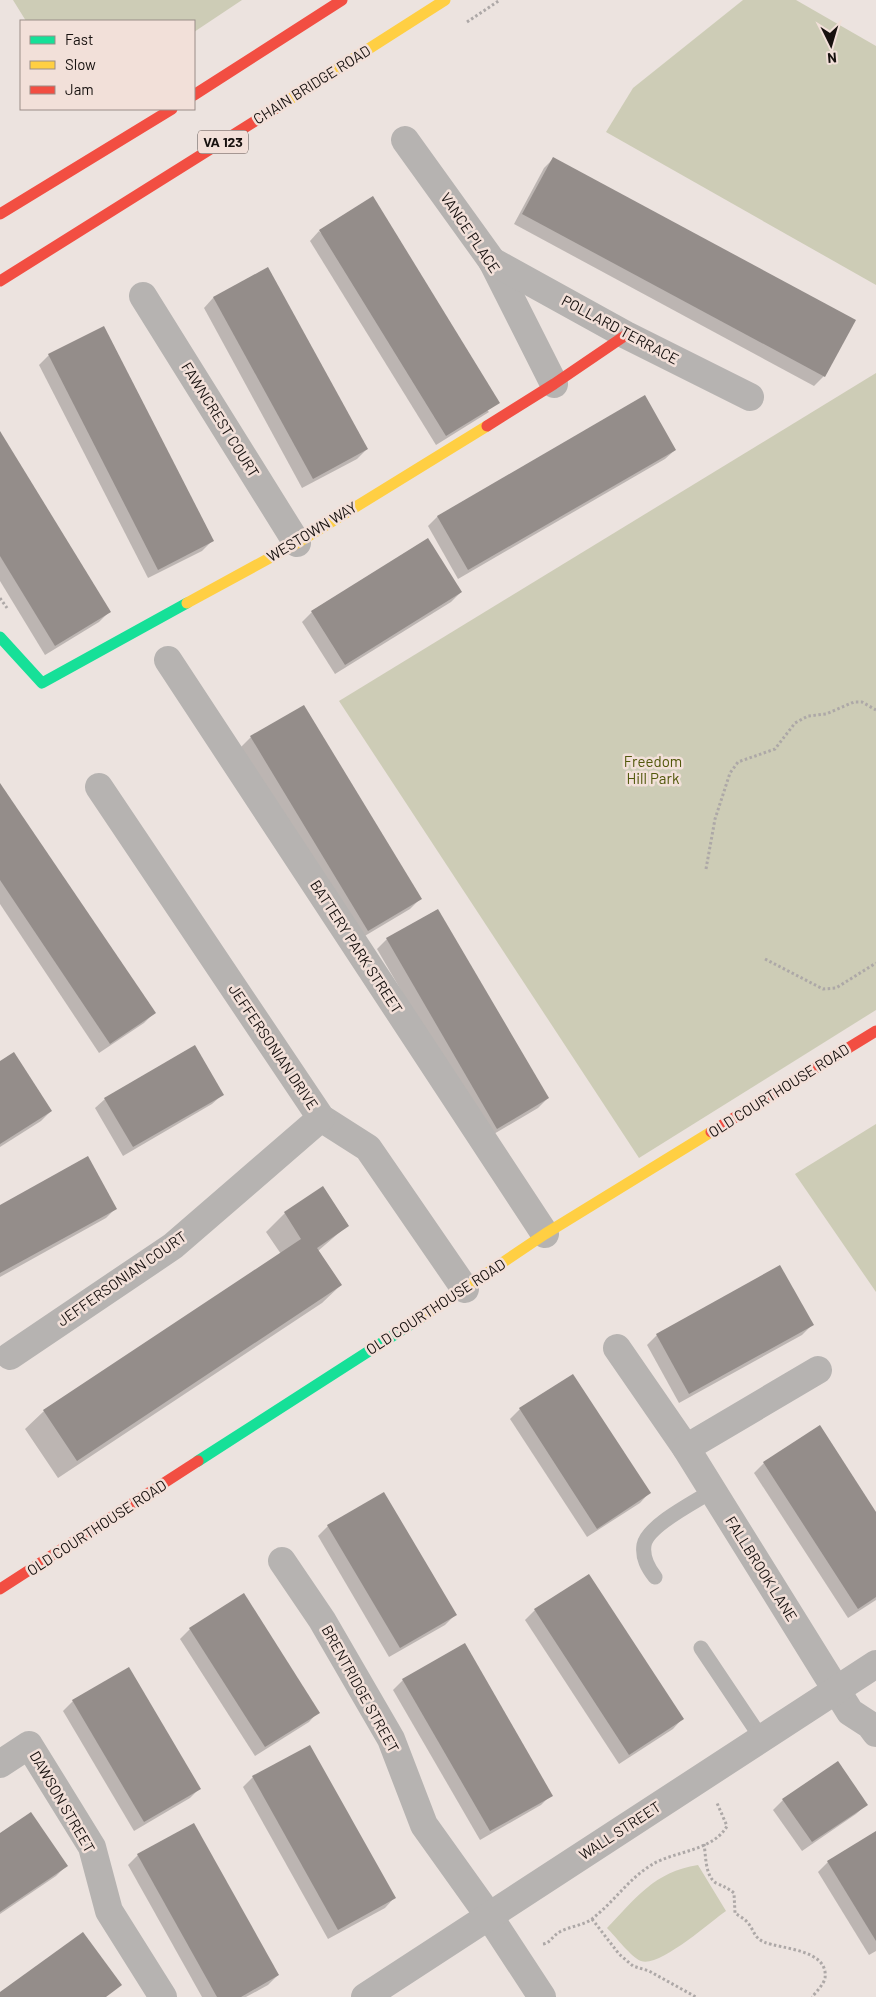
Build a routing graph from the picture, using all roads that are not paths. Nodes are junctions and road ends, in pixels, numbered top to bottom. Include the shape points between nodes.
1 (342, 0) edge
2 (445, 0) edge
3 (195, 94) edge
4 (170, 110) edge
5 (405, 140) dead end
6 (0, 214) edge
7 (492, 261) junction
8 (0, 281) edge
9 (143, 296) dead end
10 (626, 335) junction
11 (554, 384) junction
12 (750, 397) dead end
13 (297, 543) junction
14 (0, 637) edge
15 (168, 660) dead end
16 (99, 787) dead end
17 (876, 1030) edge
18 (321, 1118) junction
19 (545, 1234) junction
20 (465, 1289) junction
21 (617, 1348) dead end
22 (10, 1356) dead end
23 (818, 1370) dead end
24 (686, 1448) junction
25 (712, 1491) junction
26 (282, 1561) dead end
27 (655, 1577) dead end
28 (0, 1589) edge
29 (701, 1648) dead end
30 (876, 1664) edge
31 (836, 1690) junction
32 (876, 1733) edge
33 (762, 1739) junction
34 (0, 1764) edge
35 (489, 1916) junction
36 (163, 1997) edge
37 (365, 1997) edge
38 (542, 1997) edge

1 - 3 street
2 - 8 street, CHAIN BRIDGE ROAD / VA 123
4 - 6 street
5 - 7 street, VANCE PLACE
7 - 10 street, POLLARD TERRACE
7 - 11 street, VANCE PLACE
9 - 13 street, FAWNCREST COURT
10 - 11 street, WESTOWN WAY
10 - 12 street, POLLARD TERRACE
11 - 13 street, WESTOWN WAY
13 - 14 street, WESTOWN WAY via 42,683
15 - 19 street, BATTERY PARK STREET
16 - 18 street, JEFFERSONIAN DRIVE
17 - 19 street, OLD COURTHOUSE ROAD
18 - 20 street, JEFFERSONIAN DRIVE via 368,1148
18 - 22 street, JEFFERSONIAN COURT via 173,1246
19 - 20 street, OLD COURTHOUSE ROAD
20 - 28 street, OLD COURTHOUSE ROAD
21 - 24 street, FALLBROOK LANE
23 - 24 street
24 - 25 street, FALLBROOK LANE
25 - 27 lane via 651,1531 644,1545 646,1564
25 - 31 street, FALLBROOK LANE
26 - 35 street, BRENTRIDGE STREET via 322,1620 390,1739 424,1824
29 - 33 lane
30 - 31 street, WALL STREET
31 - 32 street, FALLBROOK LANE via 850,1712
31 - 33 street, WALL STREET
33 - 35 street, WALL STREET
34 - 36 street, DAWSON STREET via 29,1745 92,1847 109,1910
35 - 37 street, WALL STREET
35 - 38 street, BRENTRIDGE STREET

